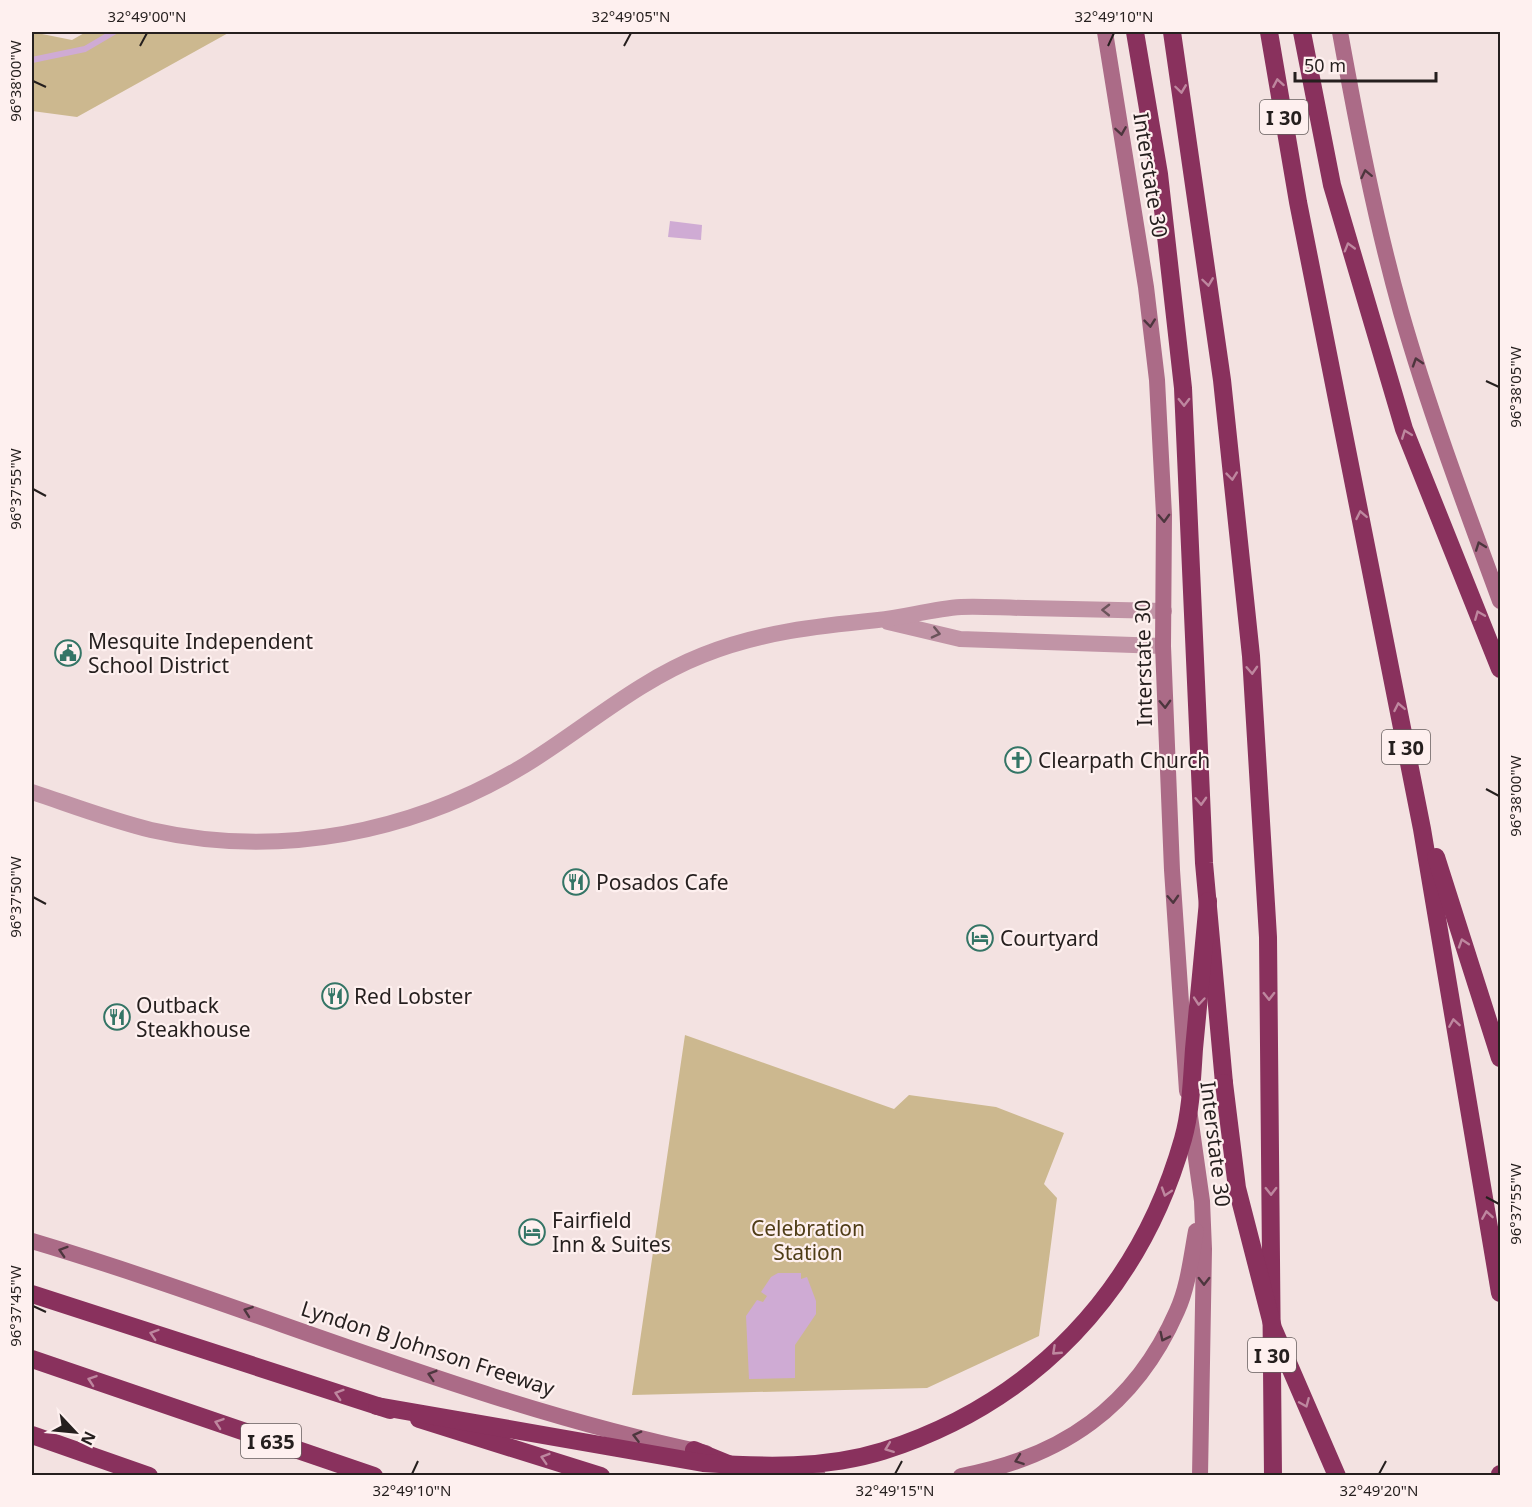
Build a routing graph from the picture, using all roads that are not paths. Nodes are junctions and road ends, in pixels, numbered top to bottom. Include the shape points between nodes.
1 (1105, 32) edge
2 (1135, 32) edge
3 (1172, 32) edge
4 (1269, 32) edge
5 (1302, 32) edge
6 (1340, 32) edge
7 (1500, 601) edge
8 (1164, 611) junction
9 (879, 620) junction
10 (1163, 646) junction
11 (1500, 669) edge
12 (1415, 791) junction
13 (32, 792) edge
14 (1208, 901) junction
15 (1500, 1058) edge
16 (1202, 1201) junction
17 (32, 1241) edge
18 (1500, 1293) edge
19 (32, 1294) edge
20 (32, 1359) edge
21 (377, 1406) junction
22 (32, 1435) edge
23 (694, 1450) junction
24 (149, 1476) edge
25 (374, 1476) edge
26 (601, 1476) edge
27 (758, 1476) edge
28 (818, 1476) edge
29 (961, 1476) edge
30 (1200, 1476) edge
31 (1273, 1476) edge
32 (1337, 1476) edge

1 -> 8 main road, Interstate 30 via 1157,380
2 -> 14 highway via 1159,174 1183,388
3 -> 31 highway, I 30 via 1222,380 1251,656 1268,937
12 -> 4 highway, I 30 via 1298,202
11 -> 5 highway via 1404,429 1332,185
7 -> 6 main road via 1451,467 1402,314 1374,212
8 -> 9 street via 961,607
8 - 10 main road, Interstate 30
9 -> 10 street via 960,639
9 - 13 street via 797,628 702,655 640,686 525,765 480,790 426,813 345,835 269,843 191,837 109,818
10 -> 16 main road, Interstate 30 via 1183,1065
15 -> 12 highway
18 -> 12 highway, I 30
14 -> 21 highway, bridge via 1184,1137 1162,1203 1131,1261 1100,1306 1057,1351 1012,1389 959,1420 882,1451 805,1465 758,1467 703,1463
14 -> 32 highway, bridge via 1237,1188 1273,1328
16 -> 29 main road via 1178,1310 1159,1347 1136,1379 1076,1435 1013,1463
16 -> 30 main road, Interstate 30 via 1204,1350
23 -> 17 main road, Lyndon B Johnson Freeway via 582,1422 394,1364 218,1301
21 -> 19 highway
25 -> 20 highway, I 635
26 -> 21 highway, bridge
22 - 24 highway
23 - 27 highway
23 - 28 main road, Lyndon B Johnson Freeway

